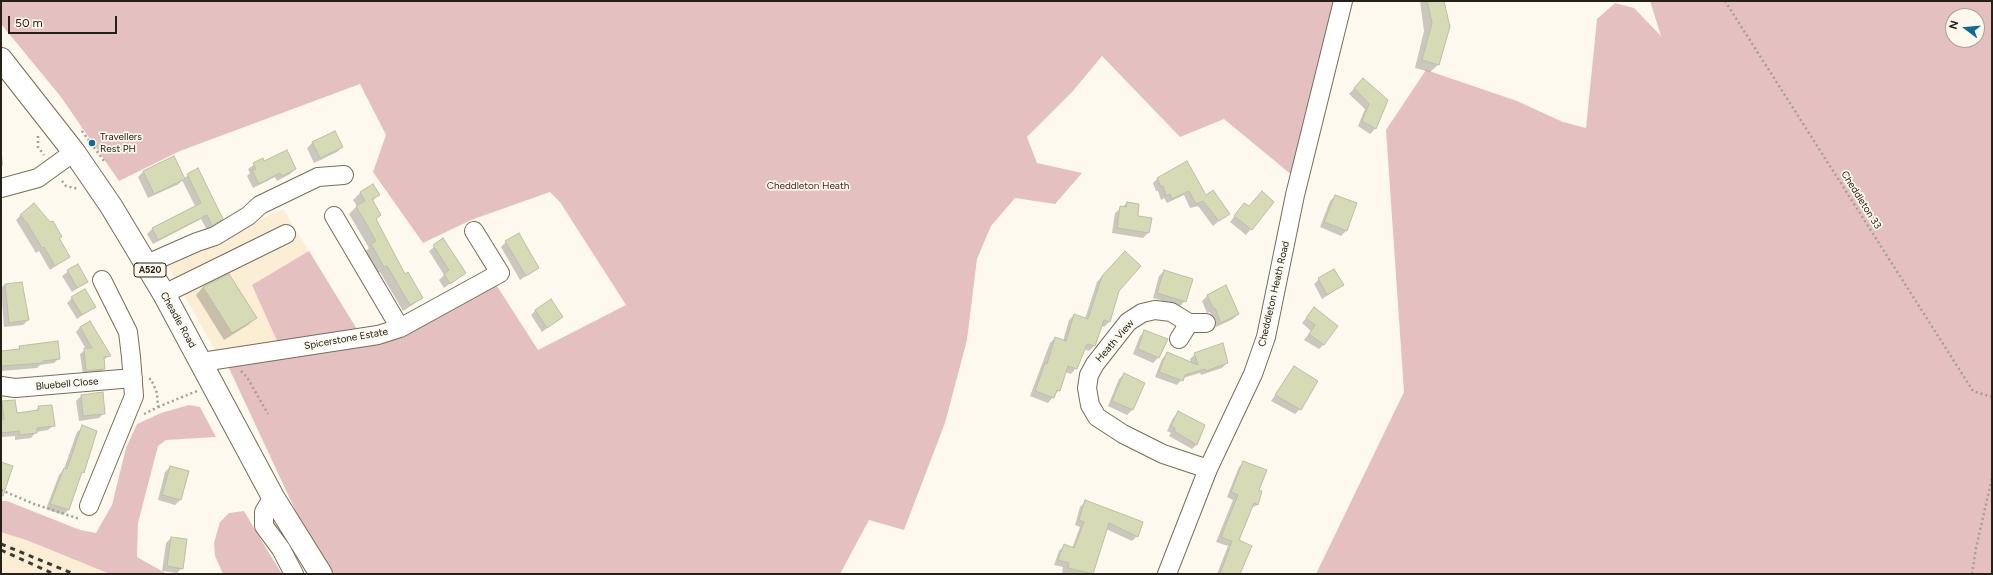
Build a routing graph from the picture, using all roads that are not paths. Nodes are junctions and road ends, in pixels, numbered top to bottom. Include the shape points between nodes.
1 (1343, 1) edge
2 (1, 59) edge
3 (74, 152) junction
4 (344, 175) dead end
5 (1, 188) edge
6 (334, 216) dead end
7 (474, 231) dead end
8 (286, 234) dead end
9 (147, 264) junction
10 (102, 280) dead end
11 (164, 294) junction
12 (400, 328) junction
13 (1179, 339) dead end
14 (211, 361) junction
15 (133, 378) junction
16 (1, 386) edge
17 (1208, 469) junction
18 (273, 497) junction
19 (89, 506) dead end
20 (294, 574) edge
21 (321, 574) edge
22 (1167, 574) edge

1 - 17 street, Cheddleton Heath Road via 1295,195 1266,337 1253,374
2 - 3 highway, Cheadle Road / A520
3 - 5 street via 38,178
3 - 9 highway, Cheadle Road / A520
4 - 9 street via 318,177 260,205 248,216 215,236
6 - 12 street
7 - 12 street, Spicerstone Estate via 500,273
8 - 11 street
9 - 11 highway, Cheadle Road / A520
10 - 15 street via 128,332
11 - 14 highway, Cheadle Road / A520
12 - 14 street, Spicerstone Estate via 378,336
13 - 17 street, Heath View via 1198,323 1171,312 1155,310 1142,313 1128,322 1089,375 1090,405 1097,417 1110,426 1164,454
14 - 18 highway, Cheadle Road / A520 via 214,384
15 - 16 street, Bluebell Close via 15,388
15 - 19 street via 134,396
17 - 22 street, Cheddleton Heath Road
18 - 20 street via 264,512 264,526 281,549
18 - 21 highway, Cheadle Road / A520

